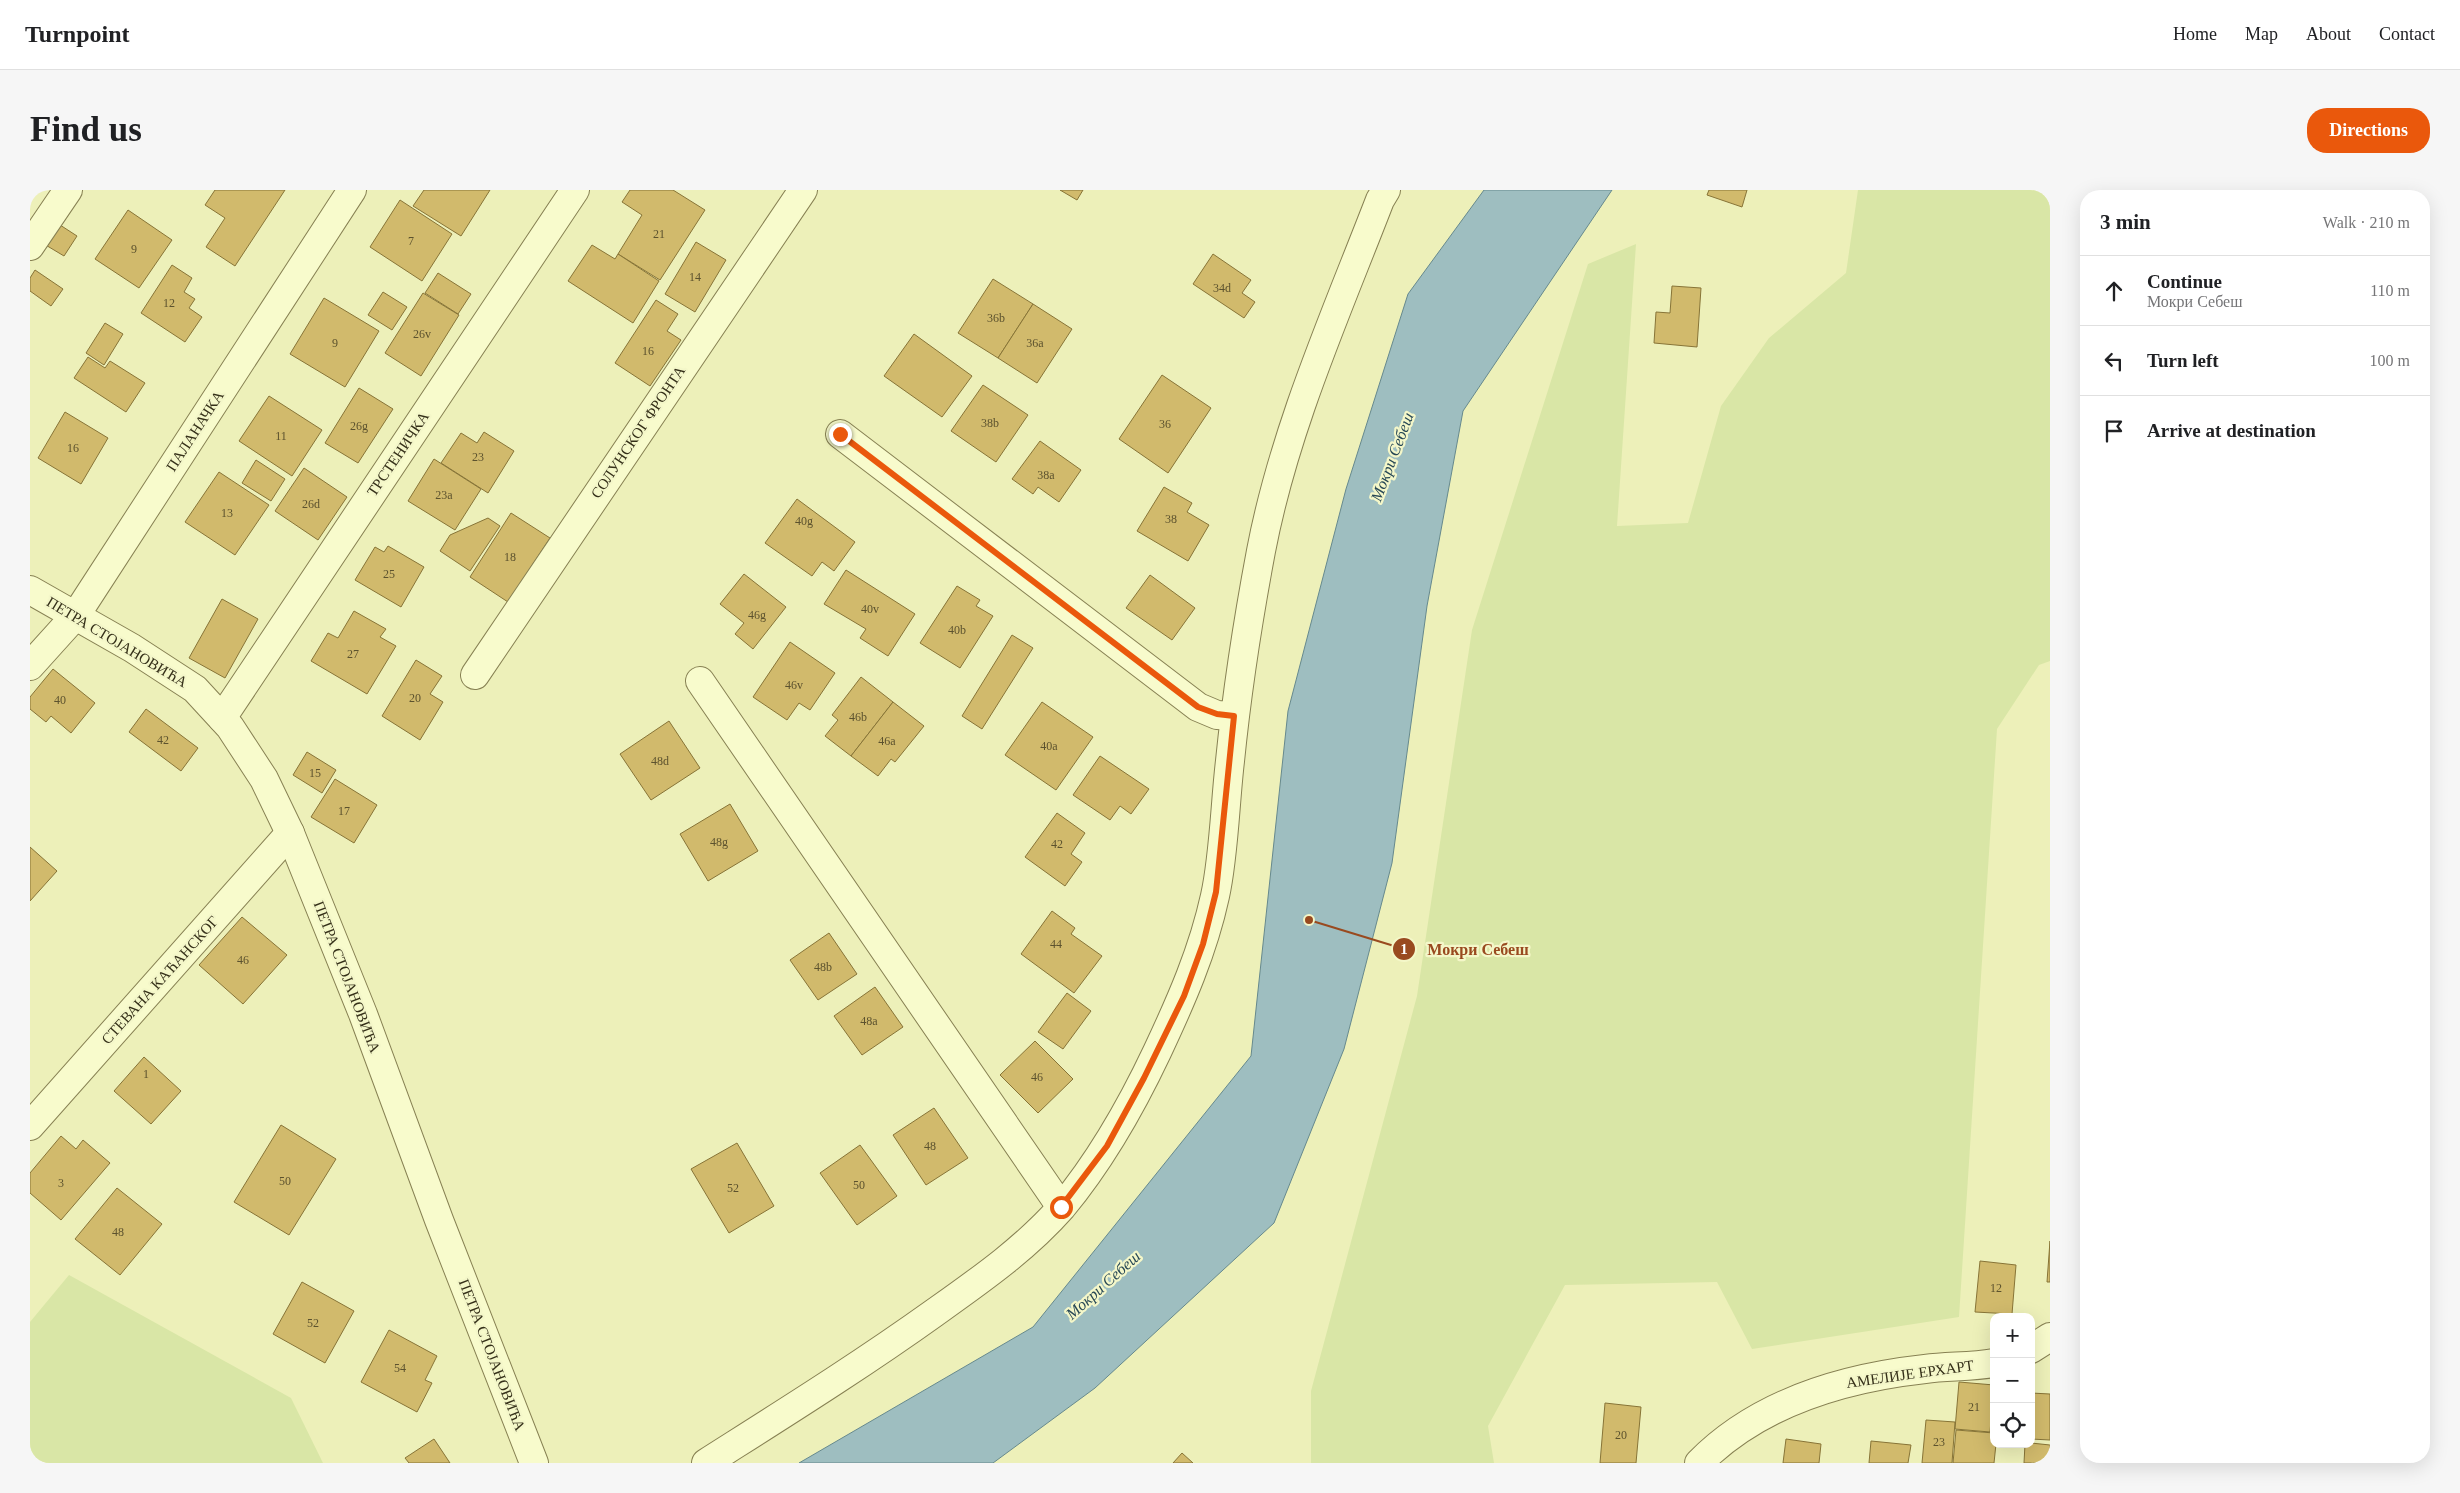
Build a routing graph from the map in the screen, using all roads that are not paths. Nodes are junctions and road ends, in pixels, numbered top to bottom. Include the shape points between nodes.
1 (68, 190) edge
2 (352, 190) edge
3 (575, 190) edge
4 (803, 190) edge
5 (1377, 193) edge
6 (30, 246) edge
7 (840, 434) dead end
8 (30, 590) edge
9 (76, 615) junction
10 (30, 666) edge
11 (475, 675) dead end
12 (700, 681) dead end
13 (1234, 716) junction
14 (222, 718) junction
15 (290, 833) junction
16 (30, 1126) edge
17 (1061, 1207) junction
18 (2050, 1337) edge
19 (2035, 1346) edge
20 (1990, 1363) edge
21 (534, 1463) edge
22 (706, 1463) edge
23 (1699, 1463) edge

1 - 6 street
2 - 9 street, ПАЛАНАЧКА
3 - 14 street, ТРСТЕНИЧКА
4 - 11 street, СОЛУНСКОГ ФРОНТА
5 - 13 street via 1280,474 1261,548
7 - 13 street via 1198,707
8 - 9 street, ПЕТРА СТОЈАНОВИЋА
9 - 10 street, ПАЛАНАЧКА
9 - 14 street, ПЕТРА СТОЈАНОВИЋА via 195,690
12 - 17 street
13 - 17 street via 1216,892 1203,944 1184,996 1144,1078 1107,1146
14 - 15 street, ПЕТРА СТОЈАНОВИЋА via 264,779
15 - 16 street, СТЕВАНА КАЋАНСКОГ
15 - 21 street, ПЕТРА СТОЈАНОВИЋА via 363,1014
17 - 22 street via 1003,1264 889,1345
18 - 19 street
20 - 23 street, АМЕЛИЈЕ ЕРХАРТ via 1866,1377 1819,1391 1779,1406 1750,1422

